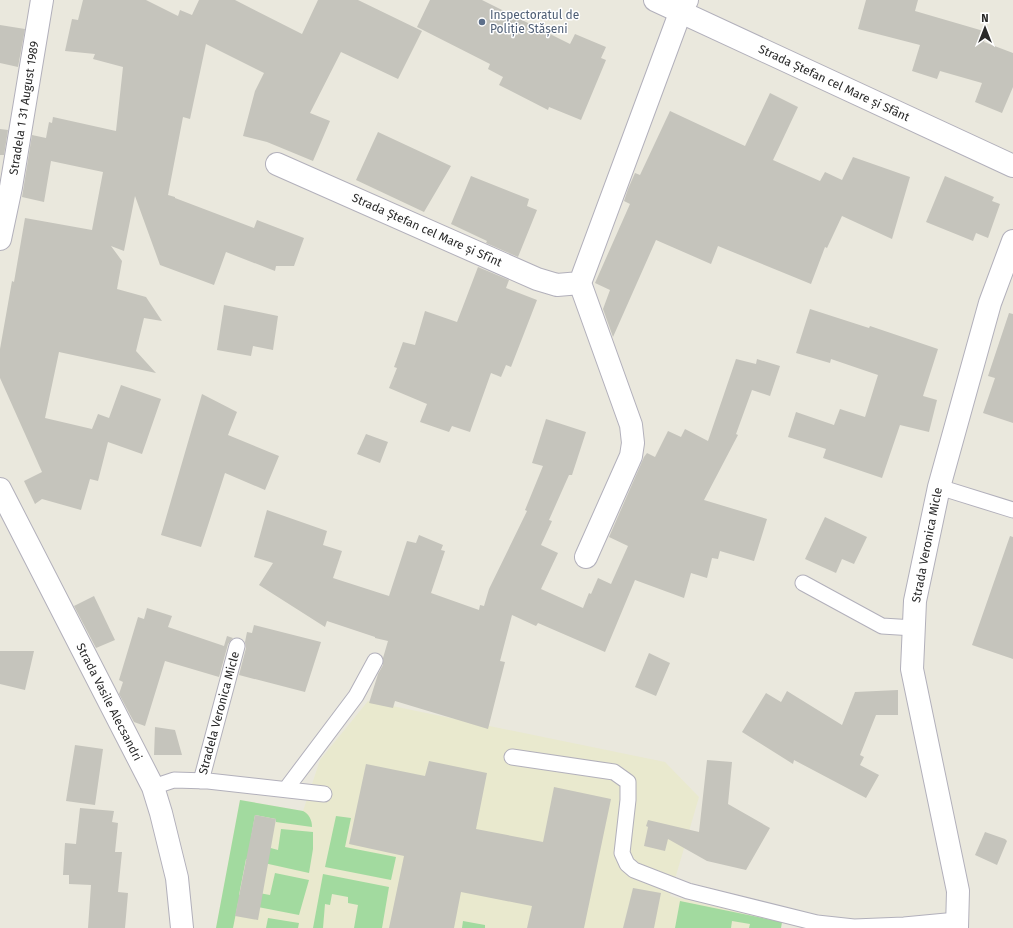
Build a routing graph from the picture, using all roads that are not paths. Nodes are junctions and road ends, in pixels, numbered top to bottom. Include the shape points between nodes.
1 (42, 0) edge
2 (655, 0) edge
3 (684, 6) edge
4 (277, 164) dead end
5 (1013, 166) edge
6 (0, 239) edge
7 (1013, 241) edge
8 (580, 283) junction
9 (939, 487) junction
10 (0, 489) edge
11 (1013, 510) edge
12 (586, 557) dead end
13 (803, 583) dead end
14 (914, 628) junction
15 (237, 646) dead end
16 (376, 661) dead end
17 (512, 757) dead end
18 (201, 781) junction
19 (153, 787) junction
20 (286, 789) junction
21 (324, 794) dead end
22 (957, 924) edge
23 (182, 928) edge

1 - 6 street, Stradela 1 31 August 1989
2 - 3 street, Strada Ștefan cel Mare și Sfânt
3 - 5 street, Strada Ștefan cel Mare și Sfânt
3 - 8 street
4 - 8 street, Strada Ștefan cel Mare și Sfînt via 537,279 556,285
7 - 9 street, Strada Veronica Micle via 990,303
8 - 12 street via 631,425 633,443 631,456
9 - 11 lane
9 - 14 street, Strada Veronica Micle via 915,601
10 - 19 street, Strada Vasile Alecsandri
13 - 14 lane via 882,626
14 - 22 street, Strada Veronica Micle via 912,669 958,891
15 - 18 lane, Stradela Veronica Micle
16 - 20 lane via 356,696
17 - 22 lane via 614,772 628,782 622,853 627,864 634,870 688,891 817,923 854,927
18 - 19 lane, Stradela Veronica Micle via 174,780
18 - 20 lane, Stradela Veronica Micle
19 - 23 street, Strada Vasile Alecsandri via 177,878
20 - 21 lane, Stradela Veronica Micle

